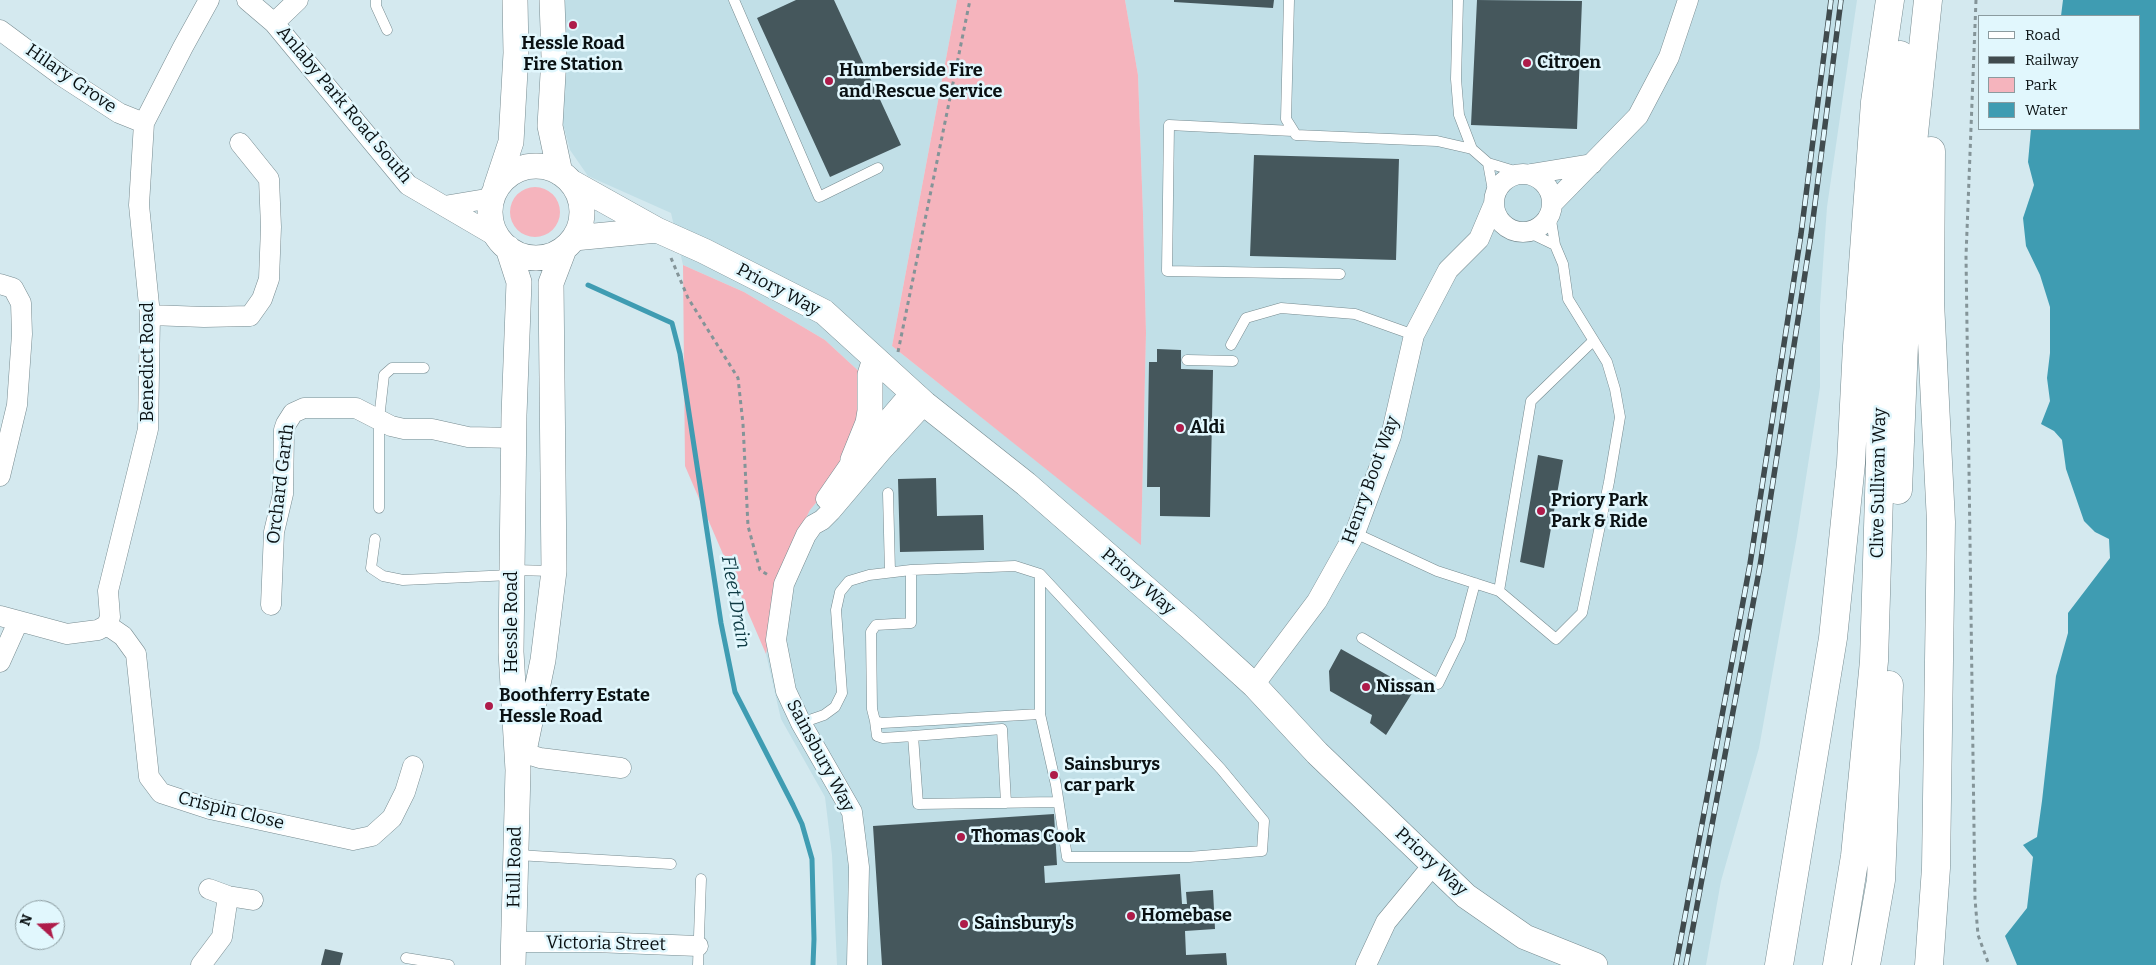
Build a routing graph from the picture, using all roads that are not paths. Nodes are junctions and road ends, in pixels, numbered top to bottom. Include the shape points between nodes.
1 (209, 0) edge
2 (247, 0) edge
3 (298, 0) edge
4 (376, 0) edge
5 (515, 0) edge
6 (552, 0) edge
7 (734, 0) edge
8 (1289, 0) edge
9 (1458, 0) edge
10 (1688, 0) edge
11 (1890, 0) edge
12 (1906, 0) edge
13 (1928, 0) edge
14 (1940, 0) edge
15 (274, 23) junction
16 (0, 30) edge
17 (387, 30) dead end
18 (144, 123) junction
19 (1293, 130) junction
20 (240, 143) dead end
21 (1472, 149) junction
22 (1488, 163) junction
23 (1592, 164) junction
24 (878, 168) dead end
25 (1526, 174) junction
26 (565, 177) junction
27 (494, 195) junction
28 (1494, 201) junction
29 (444, 206) junction
30 (1551, 209) junction
31 (1523, 232) junction
32 (664, 233) junction
33 (1479, 239) junction
34 (502, 243) junction
35 (569, 243) junction
36 (1555, 245) junction
37 (1340, 274) dead end
38 (0, 284) edge
39 (150, 314) junction
40 (1414, 335) junction
41 (1593, 341) junction
42 (1231, 345) dead end
43 (1186, 360) dead end
44 (1233, 361) dead end
45 (884, 367) junction
46 (424, 368) dead end
47 (919, 398) junction
48 (379, 419) junction
49 (514, 438) junction
50 (853, 460) junction
51 (0, 476) edge
52 (888, 493) dead end
53 (379, 508) dead end
54 (813, 525) junction
55 (1355, 533) junction
56 (375, 539) dead end
57 (911, 570) junction
58 (554, 571) junction
59 (512, 572) junction
60 (890, 572) junction
61 (1040, 574) junction
62 (1475, 583) junction
63 (1499, 591) junction
64 (271, 605) dead end
65 (9, 619) edge
66 (107, 625) junction
67 (1362, 638) dead end
68 (0, 662) edge
69 (1254, 685) junction
70 (1040, 714) junction
71 (875, 721) junction
72 (801, 723) junction
73 (913, 736) junction
74 (521, 762) junction
75 (413, 766) dead end
76 (621, 768) dead end
77 (1058, 802) junction
78 (1006, 803) junction
79 (516, 855) junction
80 (671, 864) dead end
81 (1433, 865) junction
82 (701, 879) dead end
83 (209, 889) dead end
84 (228, 896) junction
85 (253, 900) dead end
86 (513, 954) edge
87 (698, 956) edge
88 (406, 958) dead end
89 (201, 965) edge
90 (449, 965) edge
91 (857, 965) edge
92 (1366, 965) edge
93 (1595, 965) edge
94 (1778, 965) edge
95 (1838, 965) edge
96 (1866, 965) edge
97 (1929, 965) edge

1 - 18 street, Benedict Road
2 - 15 street, Anlaby Park Road South
3 - 15 street
4 - 17 lane
5 - 27 street via 516,54 511,142
6 - 26 street via 554,58 550,126
7 - 24 lane via 819,197
8 - 19 lane via 1286,119
9 - 21 lane via 1458,106
10 - 23 street via 1669,57 1638,116
11 - 94 highway via 1875,102 1851,463 1833,638
12 - 95 highway, Clive Sullivan Way via 1896,91 1881,316 1874,660 1855,856
13 - 96 highway, Clive Sullivan Way via 1912,152 1880,880
14 - 97 highway via 1930,163 1930,302 1941,522 1936,868
15 - 29 street, Anlaby Park Road South via 408,185
16 - 18 street, Hilary Grove via 78,87 119,113
18 - 39 street, Benedict Road via 139,204
19 - 21 lane via 1296,135 1437,141
19 - 37 lane via 1169,125 1167,271
20 - 39 street via 269,179 269,279 262,299 250,316
21 - 22 lane
22 - 25 lane
22 - 28 lane
23 - 25 street
23 - 30 street
25 - 28 street via 1504,180 1497,187
25 - 30 street via 1539,178 1546,185 1551,194
26 - 27 street via 546,167 530,167 516,171 504,180
26 - 32 street, Priory Way
26 - 35 street via 579,195 582,210 581,224
27 - 29 street
27 - 34 street via 490,211 492,224
28 - 31 street via 1501,223 1509,229
28 - 33 street
29 - 34 street, Anlaby Park Road South
30 - 31 street via 1545,222
30 - 36 lane
31 - 33 street
31 - 36 lane
32 - 35 street
32 - 45 street, Priory Way via 824,312
33 - 40 street, Henry Boot Way via 1448,270
34 - 35 street via 521,256 536,258 551,256
34 - 49 street, Hessle Road via 519,282
35 - 58 street, Hessle Road via 551,283
36 - 41 lane via 1563,264 1568,299
38 - 51 street via 13,288 21,303 22,334 17,405
39 - 66 street, Benedict Road via 148,428 108,590 110,617
40 - 42 lane via 1355,314 1281,308 1246,318
40 - 55 street, Henry Boot Way via 1391,436
41 - 63 lane via 1531,401
41 - 63 lane via 1607,362 1616,389 1620,417 1610,482 1582,613 1556,639
43 - 44 lane
45 - 47 street, Priory Way
45 - 50 street via 870,375 868,423
46 - 48 lane via 392,368 384,375
47 - 50 street, Sainsbury Way
47 - 54 street, Sainsbury Way via 881,452 822,520
47 - 69 street, Priory Way via 1026,484
48 - 49 street, Orchard Garth via 404,429 432,428 468,436
48 - 53 lane
48 - 64 street, Orchard Garth via 356,408 336,406 304,408 289,418 284,430 284,494 274,532
49 - 59 street, Hessle Road
50 - 54 street, Sainsbury Way via 818,510
52 - 60 lane
54 - 72 street, Sainsbury Way via 784,584 776,640 786,691
55 - 62 lane via 1437,571
55 - 69 street, Henry Boot Way via 1317,601
56 - 59 lane via 371,568 383,576 404,580
57 - 60 lane
57 - 61 lane via 1015,566
57 - 71 lane via 911,622 876,625 871,632
58 - 59 lane
58 - 74 street, Hessle Road via 543,660
59 - 74 street, Hessle Road via 511,652
60 - 72 lane via 849,580 840,592 836,610 842,693 835,707 824,715
61 - 70 lane
61 - 77 lane via 1221,769 1264,821 1262,851 1189,857 1067,857
62 - 63 lane
62 - 67 lane via 1460,639 1438,684
65 - 66 street via 67,634 98,630
65 - 68 street
66 - 75 street, Crispin Close via 123,636 136,654 149,777 161,793 210,809 353,840 372,836 392,818
69 - 81 street, Priory Way via 1317,753
70 - 71 lane
70 - 77 lane
71 - 73 lane via 877,736
72 - 91 street, Sainsbury Way via 852,812 859,867
73 - 78 lane via 918,804
73 - 78 lane via 1002,729
74 - 76 street via 540,758
74 - 79 street, Hull Road
77 - 78 lane
79 - 80 lane
79 - 86 street, Hull Road
81 - 92 street via 1386,922
81 - 93 street, Priory Way via 1466,896 1525,937
82 - 87 lane
83 - 84 street
84 - 85 street
84 - 89 street via 222,937
86 - 87 street, Victoria Street via 594,942
88 - 90 lane

